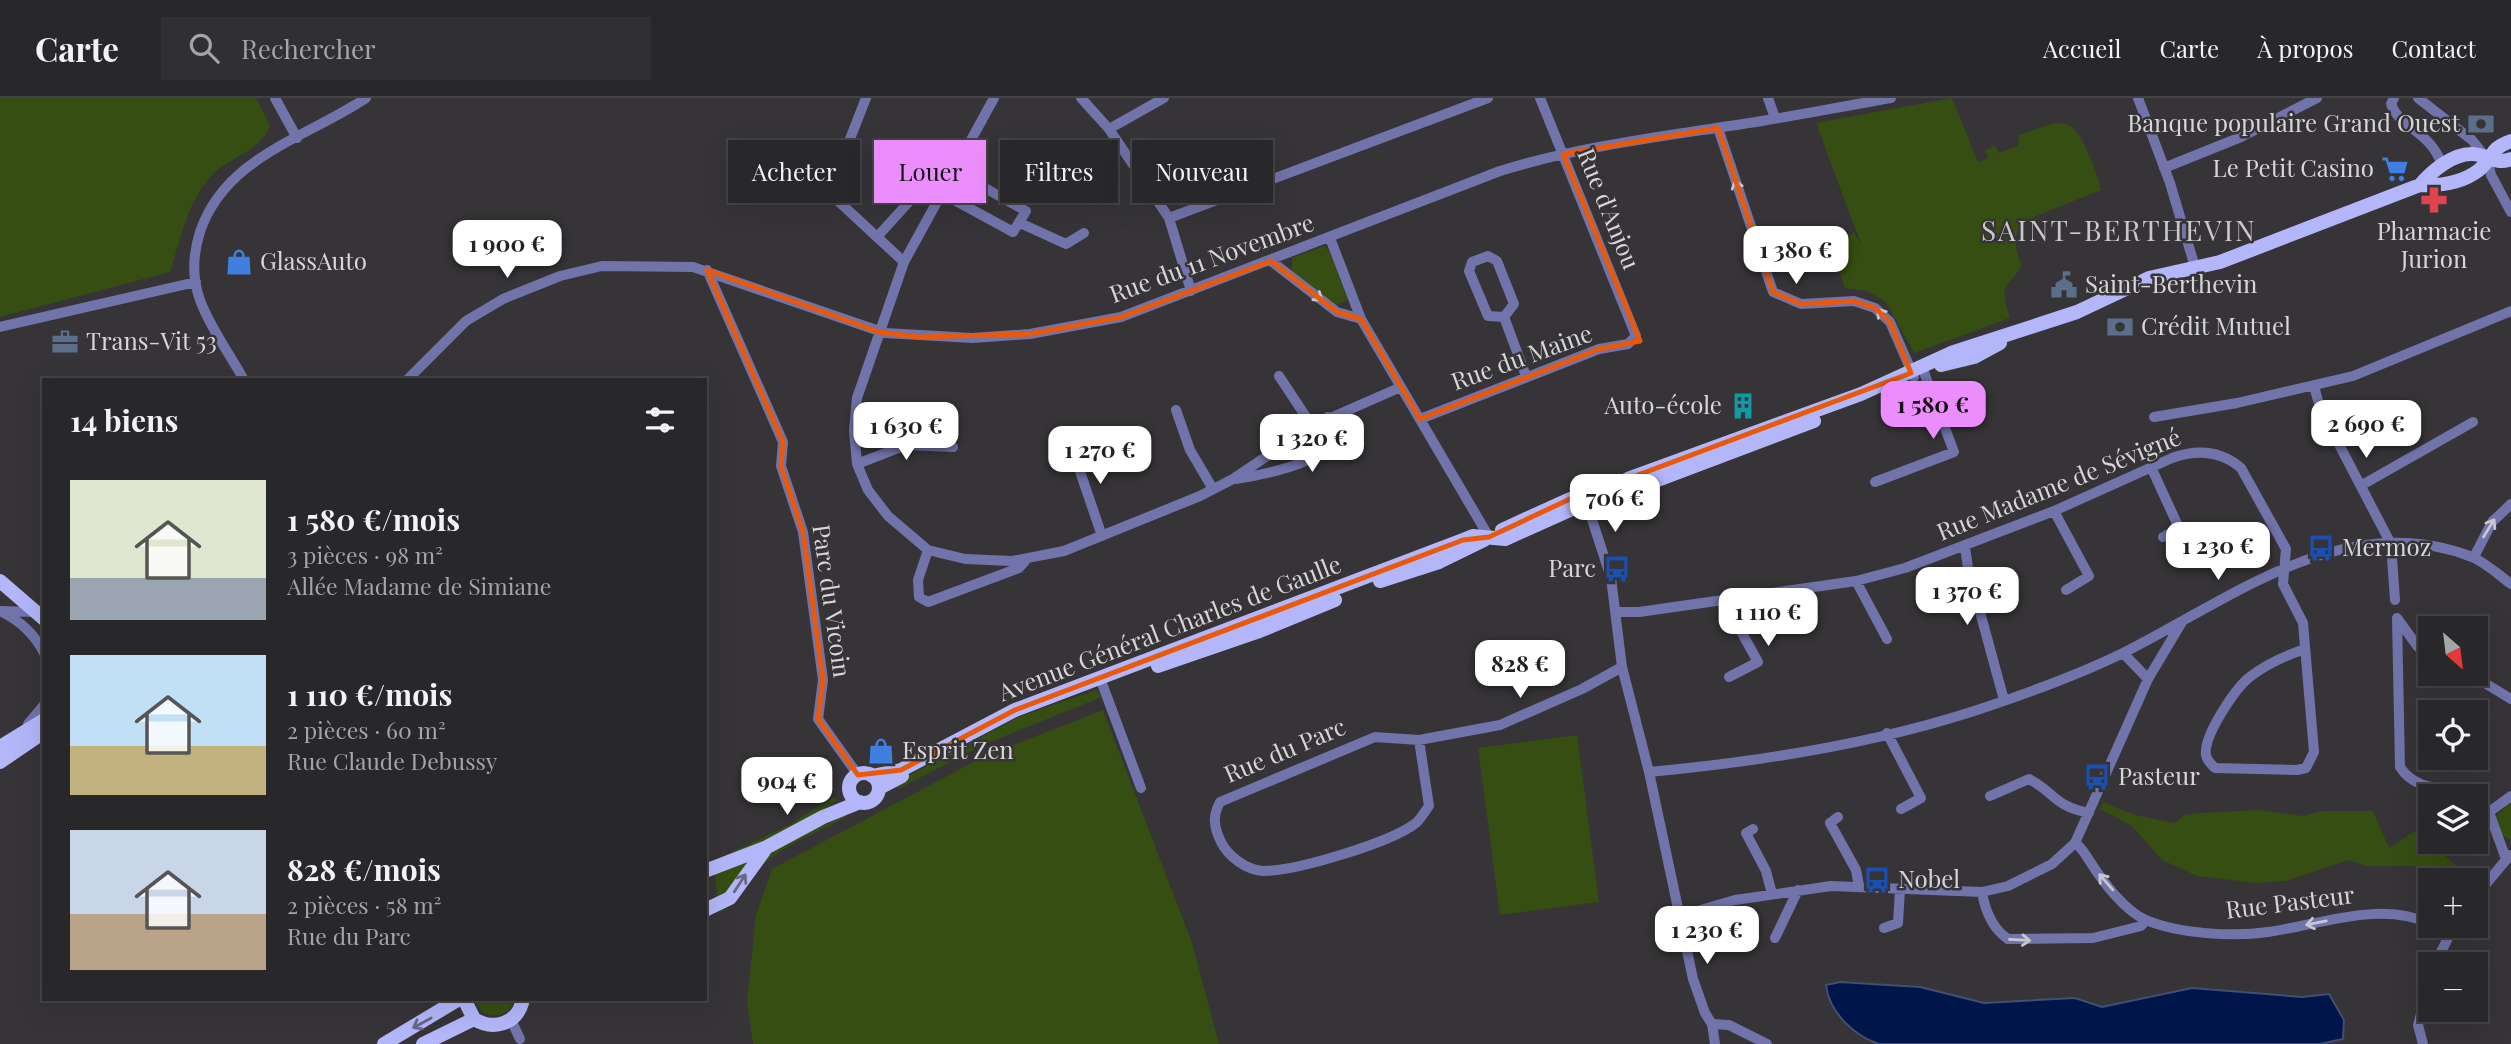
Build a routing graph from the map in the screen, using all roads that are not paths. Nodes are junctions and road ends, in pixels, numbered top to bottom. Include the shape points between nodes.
1 (275, 98) edge
2 (366, 98) edge
3 (866, 98) edge
4 (994, 98) edge
5 (1081, 98) edge
6 (1164, 98) edge
7 (1488, 98) edge
8 (1540, 98) edge
9 (1768, 98) edge
10 (1891, 98) edge
11 (2138, 98) edge
12 (2298, 98) edge
13 (2317, 98) edge
14 (2394, 98) edge
15 (2418, 98) edge
16 (2285, 112) junction
17 (1775, 118) junction
18 (1718, 128) junction
19 (1110, 129) junction
20 (296, 138) junction
21 (970, 140) edge
22 (2511, 141) edge
23 (1563, 154) junction
24 (2487, 159) junction
25 (2511, 159) edge
26 (2442, 165) junction
27 (2164, 168) junction
28 (2420, 185) junction
29 (986, 189) edge
30 (908, 203) edge
31 (935, 203) edge
32 (961, 203) edge
33 (2511, 212) edge
34 (1170, 218) junction
35 (1020, 223) junction
36 (1084, 233) dead end
37 (877, 237) junction
38 (1331, 238) junction
39 (1271, 261) junction
40 (904, 262) junction
41 (2195, 267) junction
42 (707, 270) junction
43 (196, 282) junction
44 (1191, 291) junction
45 (2511, 311) edge
46 (1504, 317) junction
47 (1362, 319) junction
48 (0, 327) edge
49 (879, 332) junction
50 (1636, 336) joint
51 (1918, 372) junction
52 (1279, 376) dead end
53 (1526, 376) junction
54 (243, 378) edge
55 (409, 378) edge
56 (2314, 386) junction
57 (1401, 387) junction
58 (1176, 410) dead end
59 (2154, 417) dead end
60 (1328, 418) junction
61 (1420, 419) junction
62 (2473, 422) dead end
63 (1312, 426) junction
64 (1071, 445) dead end
65 (953, 447) dead end
66 (857, 464) junction
67 (2151, 467) junction
68 (1233, 479) junction
69 (1875, 482) dead end
70 (2362, 485) junction
71 (1213, 489) junction
72 (1586, 501) junction
73 (2511, 504) edge
74 (2054, 510) junction
75 (1102, 536) junction
76 (1489, 537) junction
77 (2163, 537) dead end
78 (2391, 544) junction
79 (1965, 547) junction
80 (928, 550) junction
81 (2474, 557) junction
82 (1026, 560) junction
83 (2285, 567) junction
84 (0, 581) edge
85 (1856, 581) junction
86 (2511, 584) edge
87 (2066, 590) dead end
88 (1723, 599) junction
89 (2395, 600) dead end
90 (0, 611) edge
91 (1616, 612) junction
92 (40, 615) edge
93 (2182, 622) junction
94 (1887, 639) dead end
95 (2418, 647) joint
96 (2305, 649) junction
97 (42, 650) edge
98 (2123, 653) junction
99 (2397, 661) junction
100 (1622, 667) junction
101 (1729, 677) dead end
102 (2148, 679) junction
103 (1101, 682) junction
104 (2488, 685) edge
105 (2511, 699) edge
106 (2004, 700) junction
107 (42, 708) edge
108 (42, 721) edge
109 (42, 733) edge
110 (1887, 733) junction
111 (1419, 740) junction
112 (0, 747) edge
113 (0, 762) edge
114 (1649, 772) junction
115 (870, 780) junction
116 (1141, 788) dead end
117 (849, 789) junction
118 (1990, 796) dead end
119 (2511, 796) edge
120 (860, 802) junction
121 (1901, 809) dead end
122 (2489, 812) junction
123 (2089, 813) junction
124 (823, 817) junction
125 (1838, 817) dead end
126 (1753, 829) dead end
127 (2075, 843) junction
128 (767, 847) junction
129 (2509, 857) edge
130 (707, 870) edge
131 (2488, 882) edge
132 (1859, 886) junction
133 (1900, 889) junction
134 (1798, 890) junction
135 (1982, 892) junction
136 (1772, 894) junction
137 (707, 909) edge
138 (1680, 916) junction
139 (2146, 920) junction
140 (2418, 920) edge
141 (1884, 928) dead end
142 (1775, 938) dead end
143 (458, 1001) edge
144 (462, 1001) edge
145 (522, 1001) edge
146 (474, 1018) junction
147 (511, 1020) junction
148 (2419, 1022) edge
149 (1712, 1024) junction
150 (520, 1039) dead end
151 (384, 1044) edge
152 (423, 1044) edge
153 (1715, 1044) edge
154 (1767, 1044) edge
155 (2423, 1044) edge

1 - 20 street
2 - 20 street
3 - 37 street via 831,185 836,200
4 - 21 street
5 - 19 street
6 - 19 street
7 - 34 street
8 - 23 street, Rue d'Anjou
9 - 17 street
10 - 17 street, Rue du 11 Novembre
11 - 27 street
12 - 16 street
13 - 16 street
14 - 26 street via 2394,113 2431,142
15 - 24 street via 2460,128
16 - 27 street via 2241,137
17 - 18 street, Rue du 11 Novembre
18 - 23 street, Rue du 11 Novembre via 1649,136
51 -> 18 street via 1890,322 1875,308 1854,301 1801,304 1773,292
19 - 34 street
20 - 43 street via 239,171 211,205 195,250
22 - 24 main road via 2496,147
23 - 38 street, Rue du 11 Novembre via 1500,171
23 - 50 street, Rue d'Anjou
24 - 25 main road via 2501,163
24 - 26 main road via 2472,154
24 - 28 main road via 2479,170 2444,186
24 - 33 street
26 - 28 main road
27 - 41 street
28 - 41 main road, Avenue Général Charles de Gaulle via 2220,262
29 - 35 street via 1026,212
30 - 37 street
31 - 40 street
32 - 35 street via 1013,232
34 - 44 street
35 - 36 street via 1066,244
37 - 40 street
38 - 39 street, Rue du 11 Novembre
38 - 47 street
39 - 44 street, Rue du 11 Novembre
39 -> 47 street via 1337,312
40 - 49 street
41 - 51 main road, Avenue Général Charles de Gaulle via 2140,281 2077,312 2020,332 1982,354
42 - 49 street, Rue du 11 Novembre
42 - 55 street, Rue du 11 Novembre via 673,265 602,266 536,284 466,321
42 - 115 street, Parc du Vicoin via 783,442 782,466 803,532 823,680 818,719
43 - 48 street
43 - 54 street via 203,309
44 - 49 street, Rue du 11 Novembre via 1121,317 1030,334 918,337
45 - 56 street via 2382,366
46 - 46 street via 1514,304 1497,261 1488,256 1472,262 1469,271 1488,316
46 - 53 street
47 - 57 street
49 - 66 street via 857,398
50 - 53 street, Rue du Maine via 1628,344 1599,349
51 - 69 street via 1954,452
51 - 72 main road, Avenue Général Charles de Gaulle via 1852,407 1602,501
52 - 63 street
53 - 61 street, Rue du Maine
56 - 59 street
56 - 70 street via 2320,408
57 - 60 street
57 - 61 street
58 - 71 street via 1190,450
60 - 63 street
60 - 68 street via 1333,442 1327,452 1272,472
61 - 76 street
62 - 70 street
63 - 68 street
64 - 75 street
65 - 66 street via 906,445
66 - 80 street via 888,516
67 - 74 street, Rue Madame de Sévigné
67 - 77 street via 2179,527
67 - 83 street, Rue Madame de Sévigné via 2189,452 2231,459 2253,484 2280,535 2286,549
68 - 71 street
70 - 78 street
71 - 75 street
72 - 76 main road, Avenue Général Charles de Gaulle via 1570,499
72 - 91 street via 1606,555
81 -> 73 street via 2492,523
74 - 79 street, Rue Madame de Sévigné
74 - 87 street via 2089,576
75 - 82 street
76 - 103 main road, Avenue Général Charles de Gaulle via 1462,540
78 - 81 street via 2432,545
78 - 83 street via 2320,554
78 - 89 street
79 - 85 street, Rue Madame de Sévigné
79 - 106 street
80 - 82 street via 965,559
80 - 82 street via 917,590 928,602 1019,568
81 - 86 street
83 - 93 street
83 - 96 street, Rue Madame de Sévigné via 2283,584 2303,623
84 - 92 main road
85 - 88 street, Rue Madame de Sévigné
85 - 94 street
88 - 91 street, Rue Madame de Sévigné
88 - 101 street via 1758,662
90 - 92 street
90 - 97 street via 32,633
91 - 100 street
93 - 98 street
93 - 102 street
95 - 99 street
95 - 99 street via 2397,618
96 - 96 street, Rue Madame de Sévigné via 2312,761 2297,770 2215,768 2206,756 2206,746 2231,697 2250,676
98 - 102 street
98 - 106 street
99 - 122 street via 2400,767 2406,778 2476,796
100 - 111 street, Rue du Parc via 1582,690 1500,725
100 - 114 street
102 - 123 street
103 - 115 main road, Avenue Général Charles de Gaulle via 1015,710 901,769
103 - 116 street
104 - 105 street
106 - 110 street
107 - 112 street
108 - 112 main road
109 - 113 main road
110 - 114 street via 1808,750
110 - 121 street via 1921,798
111 - 111 street, Rue du Parc via 1375,737 1220,802 1213,814 1225,850 1240,863 1261,871 1322,861 1416,823 1429,806
114 - 138 street
115 - 117 main road via 851,781
115 - 120 main road, Avenue Général Charles de Gaulle via 873,800
117 - 120 main road
117 - 124 main road
118 - 123 street via 2029,779 2066,808
119 - 122 street
120 - 124 main road
122 - 129 street
123 - 127 street
124 - 128 main road
125 - 132 street via 1830,822 1856,870
126 - 136 street via 1746,833
127 - 135 street via 2031,876
139 -> 127 street, Rue Pasteur via 2112,890
128 - 130 main road
137 -> 128 main road via 730,898
129 - 131 street
132 - 133 street
132 - 134 street
133 - 135 street
133 - 141 street via 1898,923
134 - 136 street
134 - 142 street
135 -> 139 street via 1984,908 2008,939 2093,939 2141,926
136 - 138 street
138 - 149 street via 1698,995
140 -> 139 street, Rue Pasteur via 2357,915 2246,934 2195,931
143 -> 151 main road
144 - 146 main road
145 - 147 main road
146 - 147 main road via 496,1026
146 - 152 main road
147 - 150 street
148 - 155 street
149 - 153 street
149 - 154 street via 1729,1025

